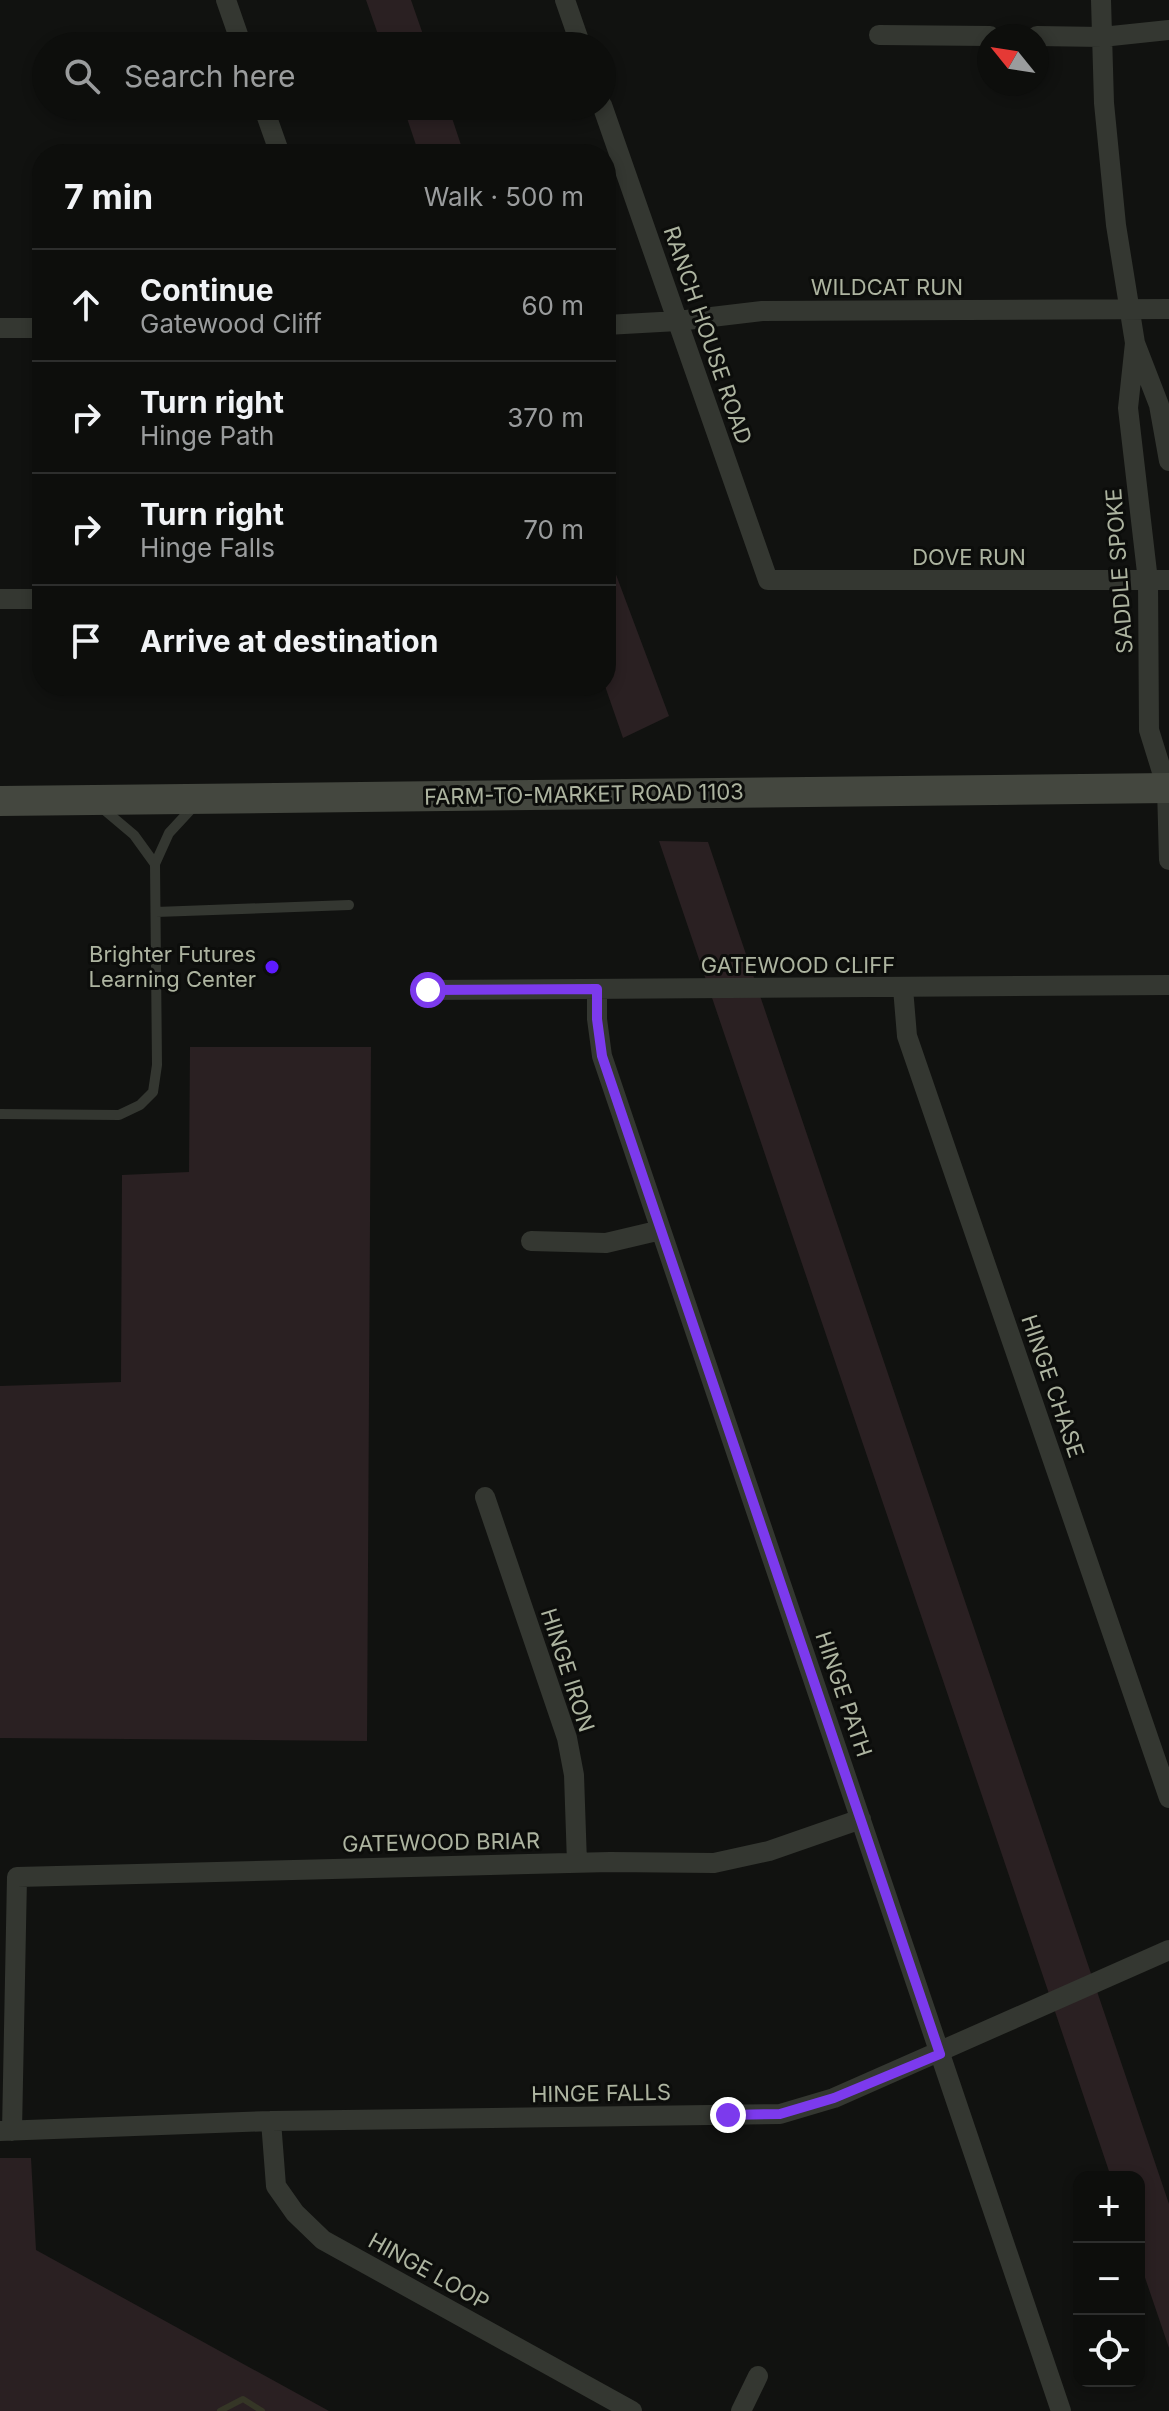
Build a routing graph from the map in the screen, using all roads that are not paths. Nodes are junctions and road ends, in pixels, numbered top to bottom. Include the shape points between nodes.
1 (226, 0) edge
2 (565, 0) edge
3 (1101, 0) edge
4 (1169, 30) edge
5 (237, 32) edge
6 (576, 32) edge
7 (879, 35) dead end
8 (977, 36) edge
9 (1049, 36) edge
10 (1102, 37) junction
11 (268, 120) edge
12 (607, 120) edge
13 (276, 144) edge
14 (616, 144) edge
15 (616, 145) edge
16 (1169, 309) edge
17 (1129, 310) junction
18 (678, 321) junction
19 (616, 324) edge
20 (0, 328) edge
21 (32, 328) edge
22 (1135, 343) junction
23 (1169, 461) edge
24 (768, 580) joint
25 (1169, 580) edge
26 (1148, 581) junction
27 (0, 599) edge
28 (32, 599) edge
29 (1168, 786) edge
30 (201, 798) junction
31 (93, 800) junction
32 (0, 801) edge
33 (1169, 860) edge
34 (155, 864) junction
35 (349, 905) dead end
36 (156, 912) junction
37 (1169, 985) edge
38 (903, 988) junction
39 (597, 989) junction
40 (428, 990) dead end
41 (0, 1114) edge
42 (661, 1230) junction
43 (531, 1241) dead end
44 (485, 1497) dead end
45 (1160, 1744) edge
46 (1169, 1798) edge
47 (861, 1819) junction
48 (577, 1863) junction
49 (1169, 1950) edge
50 (940, 2054) junction
51 (271, 2121) junction
52 (6, 2131) edge
53 (758, 2376) dead end
54 (632, 2411) edge
55 (741, 2411) edge
56 (1061, 2411) edge

1 - 5 street
2 - 6 street
3 - 10 street, SADDLE SPOKE
4 - 10 street
7 - 8 street
9 - 10 street
10 - 17 street, SADDLE SPOKE via 1116,225
11 - 13 street
12 - 14 street, RANCH HOUSE ROAD
15 - 18 street, RANCH HOUSE ROAD
16 - 17 street, WILDCAT RUN
17 - 18 street, WILDCAT RUN via 762,311
17 - 22 street, SADDLE SPOKE
18 - 19 street, WILDCAT RUN
18 - 24 street, RANCH HOUSE ROAD
20 - 21 street
22 - 23 street, SADDLE SPOKE via 1159,405
22 - 26 street, SADDLE SPOKE via 1128,408
24 - 26 street, DOVE RUN
25 - 26 street, DOVE RUN
26 - 29 street, SADDLE SPOKE via 1149,730
27 - 28 street
29 - 30 main road, FARM-TO-MARKET ROAD 1103
29 - 33 street, SADDLE SPOKE
30 - 31 main road, FARM-TO-MARKET ROAD 1103
30 - 34 lane via 169,833
31 - 32 main road, FARM-TO-MARKET ROAD 1103
31 - 34 lane via 134,835
34 - 36 lane
35 - 36 lane
36 - 41 lane via 153,1092 119,1115
37 - 38 street, GATEWOOD CLIFF
38 - 39 street, GATEWOOD CLIFF
38 - 45 street, HINGE CHASE via 907,1036
39 - 40 street, GATEWOOD CLIFF
39 - 42 street, HINGE PATH via 602,1056
42 - 43 street via 606,1243
42 - 47 street, HINGE PATH
44 - 48 street, HINGE IRON via 567,1738 574,1775
45 - 46 street, HINGE CHASE
47 - 48 street, GATEWOOD BRIAR via 769,1851 714,1863
47 - 50 street, HINGE PATH
48 - 52 street, GATEWOOD BRIAR via 17,1877
49 - 50 street, HINGE FALLS
50 - 51 street, HINGE FALLS via 780,2114
50 - 56 street, HINGE PATH
51 - 52 street, HINGE FALLS
51 - 54 street, HINGE LOOP via 276,2186 323,2240
53 - 55 street

